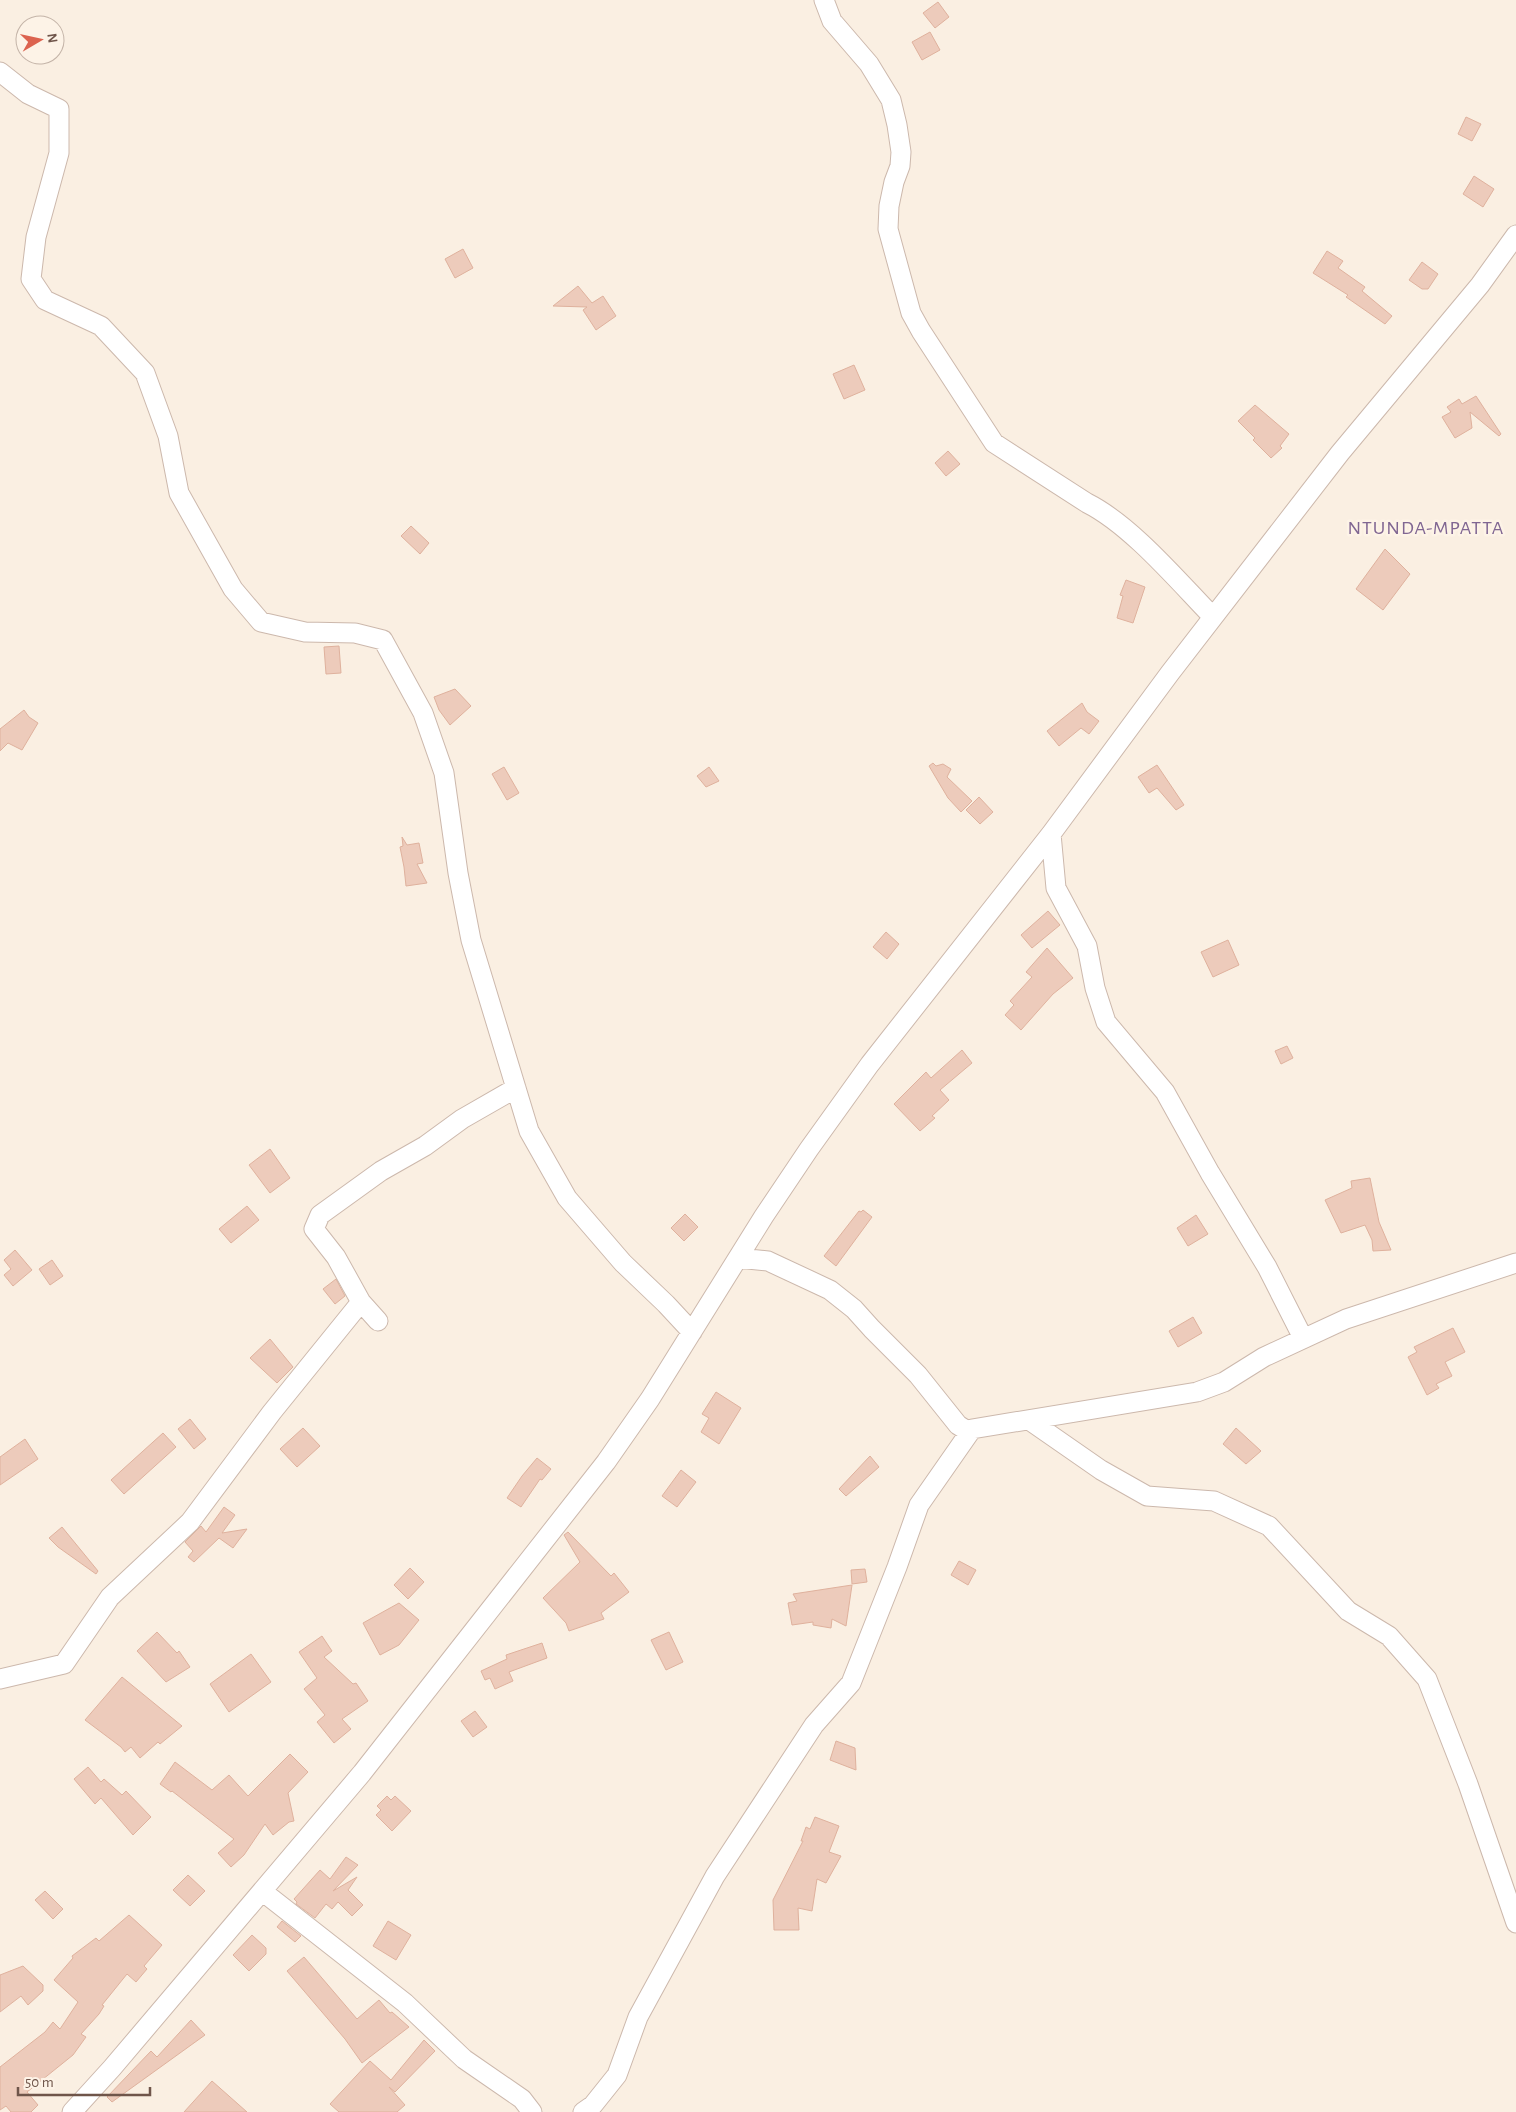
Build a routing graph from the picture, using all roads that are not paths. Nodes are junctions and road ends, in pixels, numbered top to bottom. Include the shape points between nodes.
1 (824, 0) edge
2 (0, 72) edge
3 (1516, 235) edge
4 (1214, 617) junction
5 (1051, 834) junction
6 (516, 1088) junction
7 (738, 1258) junction
8 (1516, 1263) edge
9 (361, 1302) junction
10 (378, 1321) dead end
11 (692, 1332) junction
12 (1303, 1338) junction
13 (1029, 1420) junction
14 (972, 1429) junction
15 (0, 1679) edge
16 (262, 1891) junction
17 (1516, 1923) edge
18 (72, 2112) edge
19 (532, 2112) edge
20 (584, 2112) edge

1 - 4 street via 832,22 869,64 891,100 901,152 889,206 888,230 908,304 921,331 994,442 1103,511 1134,537
2 - 6 street via 28,94 59,109 59,153 36,237 31,279 45,300 102,326 145,373 168,436 179,493 233,589 260,622 305,632 355,633 383,640 423,713 444,773 471,940
3 - 4 street via 1480,285 1340,453
4 - 5 street
5 - 7 street via 870,1064 809,1149
5 - 12 street via 1056,888 1087,946 1106,1022 1165,1092 1267,1267
6 - 9 street via 381,1171 320,1215 314,1229 336,1258
6 - 11 street via 529,1131 567,1198 623,1263
7 - 11 street
7 - 14 street via 768,1261 830,1290 854,1308 918,1375 958,1425 966,1430
8 - 12 street via 1346,1318
9 - 10 street
9 - 15 street via 272,1412 190,1522 110,1597 64,1664
11 - 16 street via 606,1462 362,1773
12 - 13 street via 1224,1382 1197,1392
13 - 14 street
13 - 17 street via 1101,1470 1147,1496 1214,1501 1269,1526 1348,1611 1389,1636 1427,1679 1468,1784
14 - 20 street via 919,1505 851,1683 814,1725 715,1876 638,2017 617,2075
16 - 18 street
16 - 19 street via 405,2003 464,2059 522,2099

